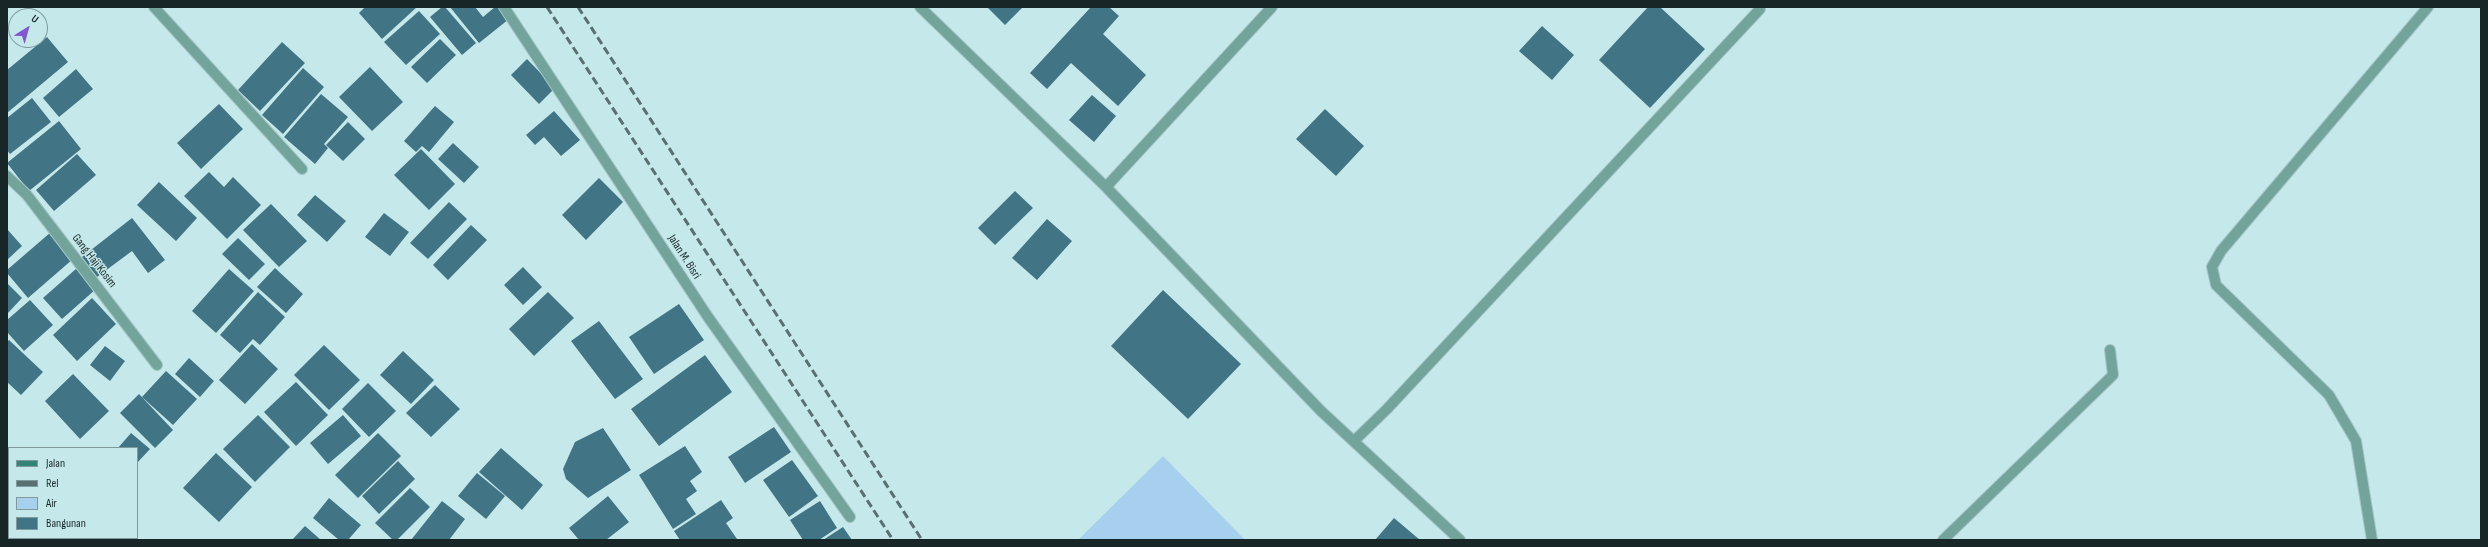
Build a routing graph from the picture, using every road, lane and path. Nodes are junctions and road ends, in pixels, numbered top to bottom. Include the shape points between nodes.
1 (154, 7) edge
2 (504, 7) edge
3 (920, 7) edge
4 (1272, 7) edge
5 (2428, 7) edge
6 (1760, 9) dead end
7 (302, 169) dead end
8 (7, 176) edge
9 (1106, 187) junction
10 (2110, 350) dead end
11 (157, 365) dead end
12 (1354, 441) junction
13 (850, 517) dead end
14 (1460, 540) edge
15 (1943, 540) edge
16 (2372, 540) edge

1 - 7 street
2 - 13 street, Jalan M. Bisri via 708,317
3 - 9 street
4 - 9 street
5 - 16 street via 2221,251 2212,267 2216,285 2328,395 2356,441
6 - 12 street via 1387,410
8 - 11 street, Gang Haji Kosim via 27,195
9 - 12 street via 1321,411
10 - 15 street via 2113,375
12 - 14 street

